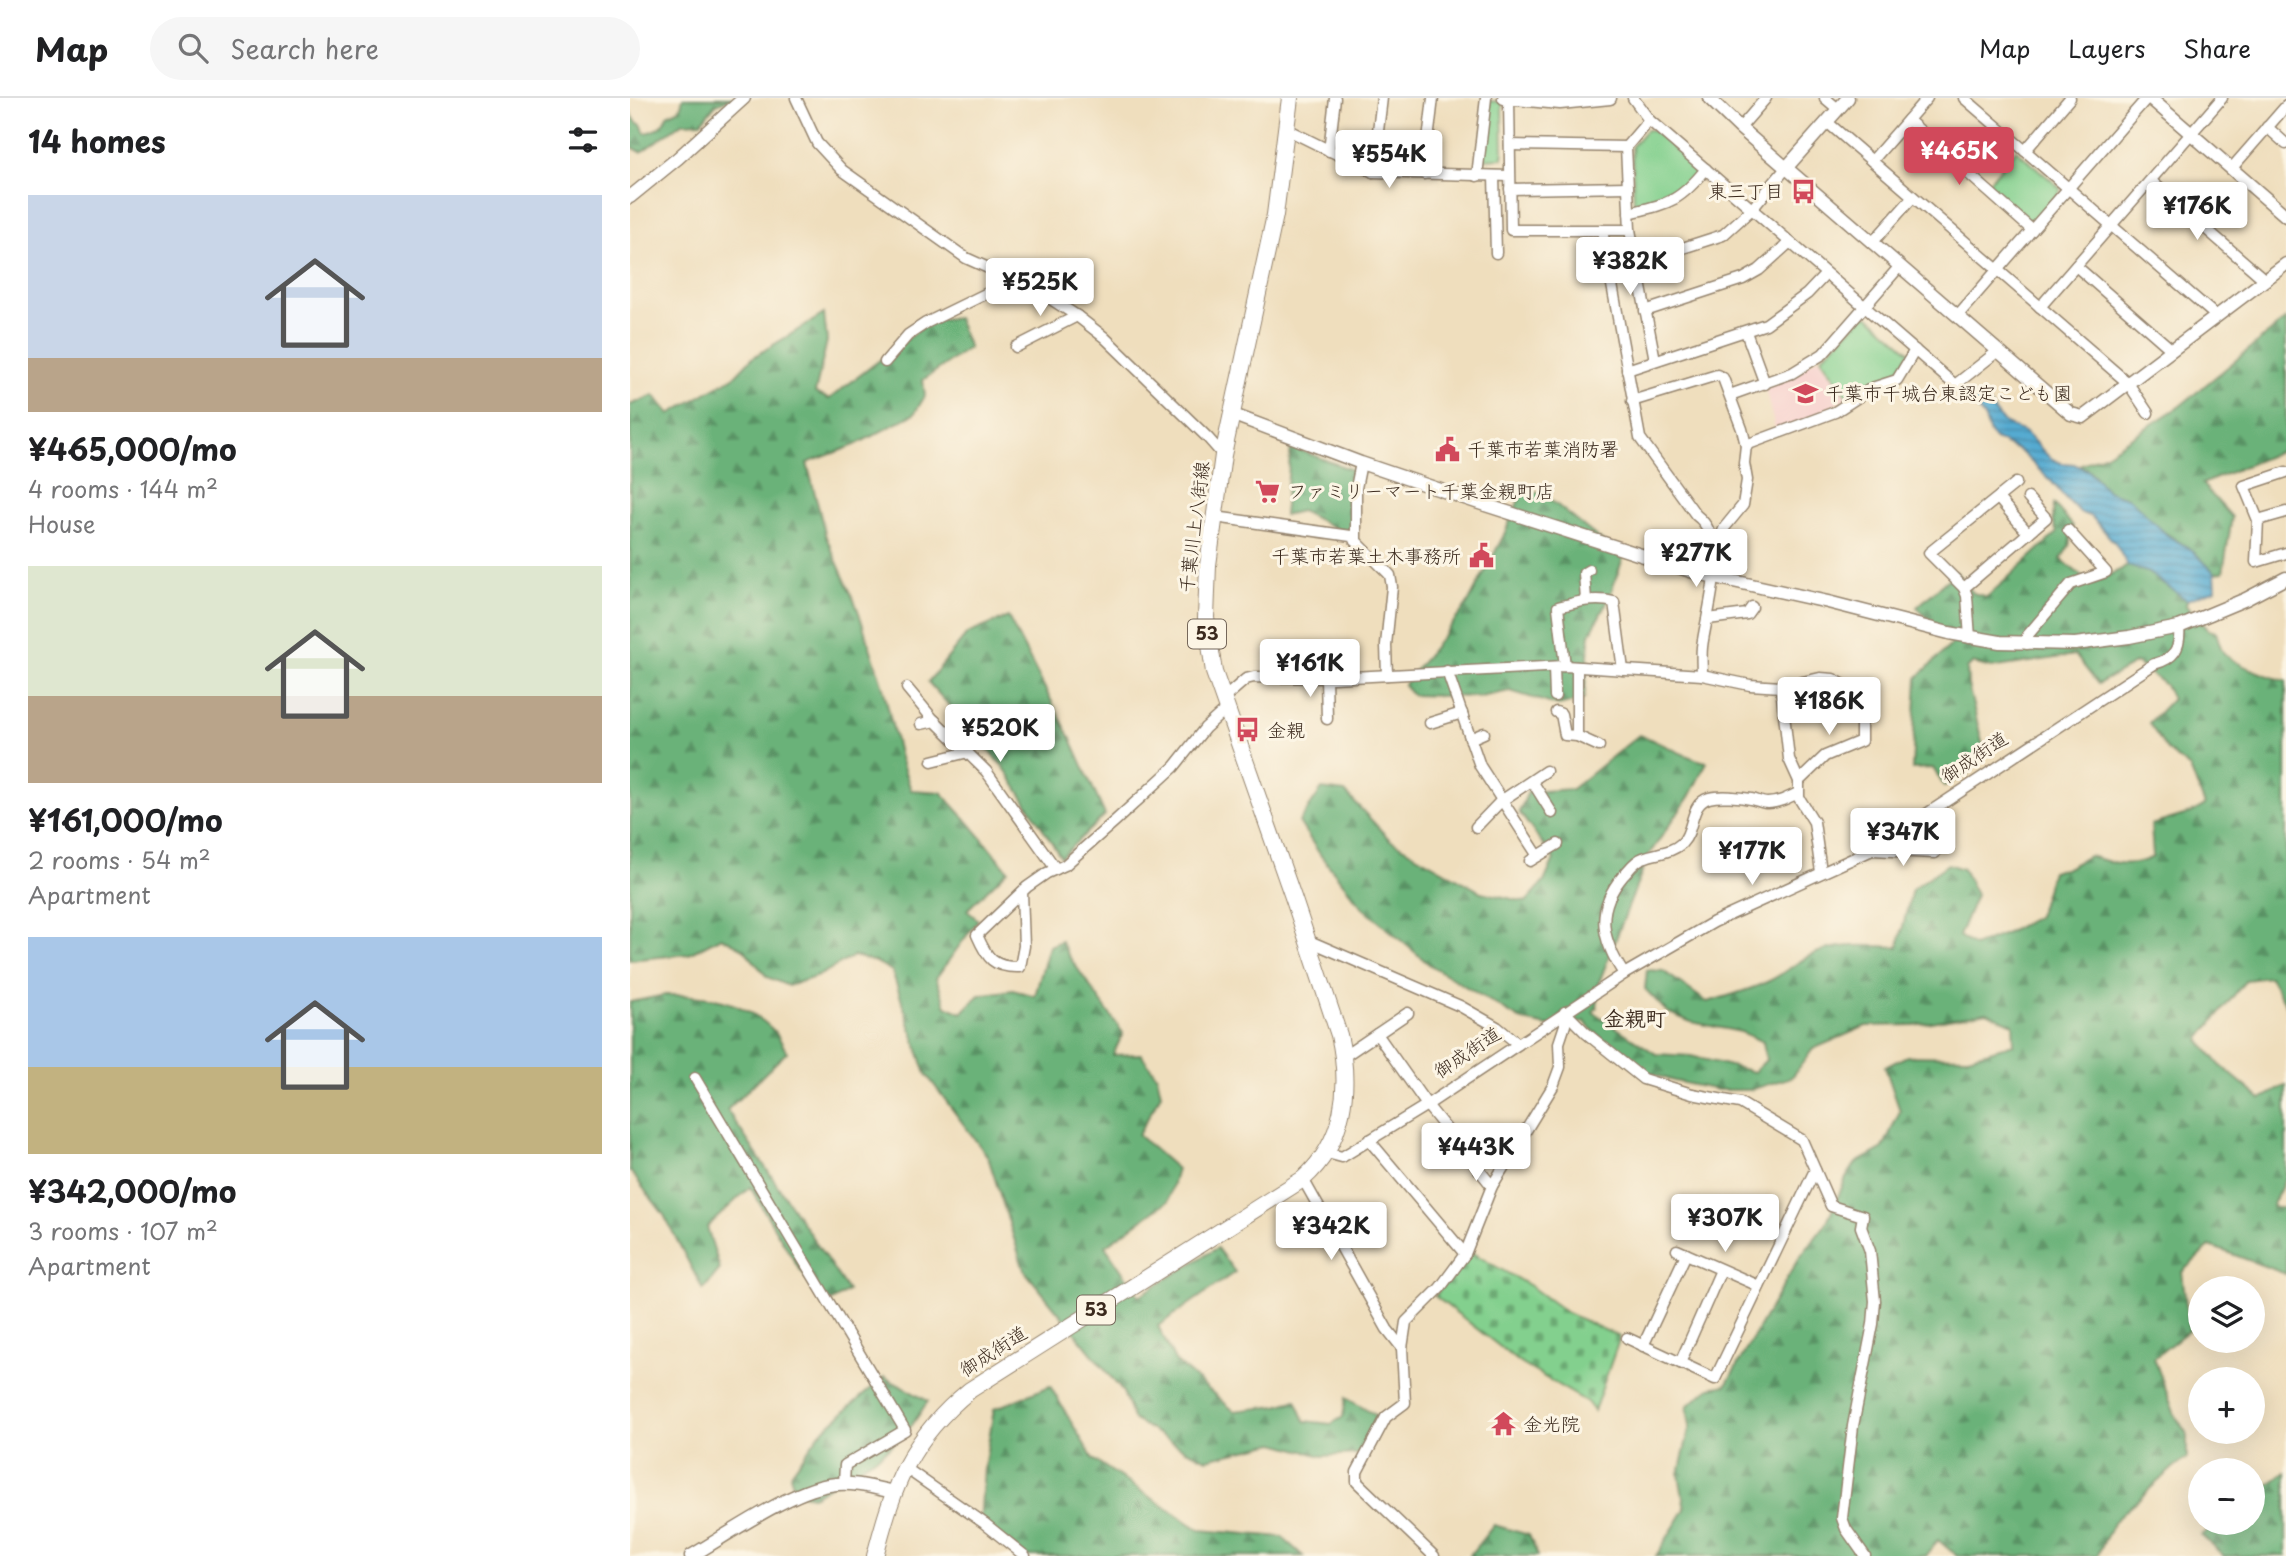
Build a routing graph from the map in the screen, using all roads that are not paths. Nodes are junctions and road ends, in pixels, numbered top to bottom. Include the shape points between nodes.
1 (744, 98) edge
2 (796, 98) edge
3 (1290, 98) edge
4 (1335, 98) edge
5 (1382, 98) edge
6 (1433, 98) edge
7 (1486, 98) edge
8 (1506, 98) edge
9 (1610, 98) edge
10 (1633, 98) edge
11 (1766, 98) edge
12 (1825, 98) edge
13 (1847, 98) edge
14 (1927, 98) edge
15 (1964, 98) edge
16 (2148, 98) edge
17 (2222, 98) edge
18 (1528, 99) edge
19 (1713, 99) edge
20 (1581, 100) edge
21 (2063, 100) edge
22 (2286, 106) edge
23 (1838, 109) junction
24 (1649, 120) junction
25 (1908, 120) junction
26 (1827, 122) junction
27 (2267, 127) junction
28 (1740, 128) junction
29 (1286, 129) junction
30 (2191, 133) junction
31 (2286, 144) edge
32 (1510, 145) junction
33 (1626, 147) junction
34 (1329, 151) junction
35 (2025, 151) junction
36 (1872, 161) junction
37 (1787, 167) junction
38 (1706, 169) junction
39 (2231, 169) junction
40 (1373, 173) junction
41 (1424, 174) junction
42 (1477, 176) junction
43 (1494, 176) junction
44 (1509, 176) junction
45 (2151, 181) junction
46 (1628, 187) junction
47 (1510, 189) junction
48 (2068, 189) junction
49 (630, 197) edge
50 (1913, 197) junction
51 (1752, 209) junction
52 (1629, 213) junction
53 (2286, 216) edge
54 (2110, 227) junction
55 (1602, 230) junction
56 (1630, 230) junction
57 (2032, 230) junction
58 (1873, 242) junction
59 (1789, 243) junction
60 (1496, 253) dead end
61 (1636, 263) junction
62 (2286, 264) edge
63 (1900, 266) junction
64 (2076, 266) junction
65 (1997, 270) junction
66 (1826, 274) junction
67 (1016, 279) junction
68 (2265, 280) junction
69 (1866, 307) junction
70 (2040, 307) junction
71 (1646, 311) junction
72 (1958, 315) junction
73 (1077, 316) junction
74 (2216, 316) junction
75 (1746, 332) junction
76 (1016, 347) dead end
77 (1915, 350) junction
78 (2172, 350) junction
79 (1998, 351) junction
80 (1655, 360) junction
81 (885, 362) dead end
82 (1627, 370) junction
83 (2128, 383) junction
84 (1765, 384) junction
85 (1730, 395) junction
86 (1632, 401) junction
87 (2148, 413) dead end
88 (1231, 414) junction
89 (1746, 445) junction
90 (1223, 456) junction
91 (1361, 463) junction
92 (2286, 472) edge
93 (2016, 483) dead end
94 (1998, 498) junction
95 (2028, 498) dead end
96 (2286, 512) edge
97 (1215, 517) junction
98 (2258, 520) junction
99 (2068, 530) dead end
100 (2028, 533) junction
101 (1356, 541) junction
102 (1714, 552) junction
103 (2286, 553) edge
104 (1589, 570) dead end
105 (1713, 576) junction
106 (2286, 578) edge
107 (1964, 588) junction
108 (1586, 600) junction
109 (1752, 607) dead end
110 (1708, 619) junction
111 (2179, 627) junction
112 (1970, 638) junction
113 (2027, 644) junction
114 (1559, 666) junction
115 (1577, 667) junction
116 (1623, 670) junction
117 (1447, 671) junction
118 (1387, 675) junction
119 (1702, 675) junction
120 (1326, 678) junction
121 (2104, 680) dead end
122 (1781, 687) junction
123 (907, 688) dead end
124 (2113, 691) junction
125 (1555, 696) dead end
126 (1224, 704) junction
127 (1556, 712) dead end
128 (1462, 713) junction
129 (1327, 719) dead end
130 (935, 721) junction
131 (1430, 723) dead end
132 (921, 724) dead end
133 (1484, 733) dead end
134 (1577, 736) junction
135 (1470, 738) junction
136 (1600, 746) dead end
137 (968, 752) junction
138 (932, 761) dead end
139 (1546, 771) dead end
140 (1532, 781) junction
141 (1800, 781) junction
142 (1798, 793) junction
143 (1501, 801) junction
144 (1552, 813) dead end
145 (1923, 817) junction
146 (1476, 827) dead end
147 (1558, 844) dead end
148 (1872, 850) junction
149 (1056, 869) junction
150 (1821, 872) junction
151 (1022, 892) junction
152 (1307, 940) junction
153 (1623, 974) junction
154 (1565, 1012) junction
155 (1408, 1013) dead end
156 (1377, 1034) junction
157 (1518, 1044) junction
158 (1343, 1057) junction
159 (695, 1078) dead end
160 (1427, 1105) junction
161 (1369, 1140) junction
162 (1326, 1153) junction
163 (1815, 1170) junction
164 (1303, 1179) junction
165 (1492, 1186) junction
166 (1465, 1254) junction
167 (1721, 1270) junction
168 (1759, 1286) junction
169 (1387, 1329) junction
170 (1627, 1338) dead end
171 (1643, 1346) junction
172 (1402, 1348) junction
173 (1680, 1363) junction
174 (1402, 1377) junction
175 (904, 1467) junction
176 (844, 1483) junction
177 (893, 1492) junction
178 (691, 1556) edge
179 (875, 1556) edge
180 (1025, 1556) edge
181 (1434, 1556) edge
182 (1865, 1556) edge

1 - 49 street
2 - 67 street via 817,143 842,170 965,258
3 - 29 main road, 千葉川上八街線 / 53
4 - 34 street
5 - 40 street
6 - 41 street
7 - 42 street
8 - 18 street
8 - 32 street
9 - 20 street
10 - 24 street
11 - 28 street
12 - 23 street
13 - 23 street
14 - 25 street
15 - 35 street
16 - 30 street
16 - 48 street
17 - 30 street
18 - 20 street
19 - 28 street
21 - 35 street
22 - 27 street
23 - 26 street
24 - 33 street
24 - 38 street
25 - 36 street
25 - 57 street
26 - 36 street
26 - 37 street
27 - 31 street
27 - 39 street
28 - 37 street
29 - 34 street
29 - 88 main road, 千葉川上八街線 / 53 via 1275,215
30 - 39 street
30 - 45 street
32 - 33 street
32 - 44 street
33 - 46 street
34 - 40 street
35 - 48 street
36 - 50 street
37 - 51 street
37 - 58 street
38 - 51 street
38 - 52 street via 1682,196
39 - 53 street
40 - 41 street
41 - 42 street
42 - 43 street
43 - 44 street
43 - 60 street
44 - 47 street
45 - 54 street
45 - 68 street
46 - 47 street
46 - 52 street
47 - 55 street via 1511,230
48 - 54 street
48 - 57 street
50 - 58 street
50 - 65 street
51 - 59 street
51 - 61 street via 1723,235
52 - 56 street
54 - 64 street
54 - 74 street
55 - 56 street
55 - 82 street
56 - 61 street
57 - 65 street
58 - 63 street
59 - 66 street
59 - 71 street via 1743,279
61 - 71 street
62 - 68 street
63 - 69 street
63 - 72 street
64 - 70 street
64 - 78 street
65 - 70 street
65 - 72 street
66 - 69 street
66 - 75 street via 1793,306
67 - 73 street
67 - 81 street via 926,323 908,335
68 - 74 street
69 - 77 street
69 - 84 street via 1823,354
70 - 83 street
71 - 80 street
72 - 79 street
73 - 76 street
73 - 90 street via 1104,337
74 - 78 street
75 - 80 street
75 - 84 street
77 - 79 street via 1955,384
77 - 89 street via 1897,380 1872,388 1835,412
78 - 83 street
79 - 83 street via 2077,416 2083,417
80 - 82 street
82 - 86 street
83 - 87 street
84 - 85 street
85 - 86 street via 1717,375
85 - 89 street
86 - 102 street via 1640,438 1688,505 1706,522
88 - 90 main road, 千葉川上八街線 / 53
88 - 91 street
89 - 102 street via 1744,505 1725,527
90 - 97 main road, 千葉川上八街線 / 53
91 - 101 street
91 - 105 street
92 - 98 street via 2244,486
93 - 94 street
94 - 100 street
94 - 107 street via 1929,553
95 - 100 street via 2046,518
96 - 98 street
97 - 101 street via 1351,536
97 - 126 main road, 千葉川上八街線 / 53 via 1206,618
98 - 103 street via 2256,562
99 - 113 street via 2106,572 2065,589 2027,636
100 - 107 street
101 - 118 street via 1390,575
102 - 105 street
104 - 108 street via 1584,573
105 - 110 street
105 - 112 street
106 - 111 street
107 - 112 street
108 - 114 street via 1558,607
108 - 116 street via 1615,603
109 - 110 street via 1747,614
110 - 119 street
111 - 113 street via 2102,641
111 - 124 street, 御成街道 via 2179,644 2171,657
112 - 113 street
114 - 115 street
114 - 117 street
114 - 125 street
115 - 116 street
115 - 134 street
116 - 119 street
117 - 118 street
117 - 128 street
118 - 120 street
119 - 122 street
120 - 126 street via 1254,677
120 - 129 street
121 - 124 street
122 - 141 street via 1789,759
122 - 141 street via 1833,679 1861,694 1861,741 1825,756
123 - 130 street
124 - 145 street, 御成街道
126 - 149 street via 1160,781
126 - 152 main road, 千葉川上八街線 / 53
127 - 134 street via 1561,714 1564,735
128 - 131 street
128 - 135 street
130 - 132 street
130 - 137 street
133 - 135 street
134 - 136 street
135 - 143 street
137 - 138 street
137 - 149 street via 998,786
139 - 140 street
140 - 143 street
140 - 144 street
141 - 142 street
142 - 150 street via 1814,822
142 - 153 street via 1766,803 1710,797 1696,808 1683,842 1633,864 1609,895 1603,923
143 - 146 street
143 - 147 street via 1534,859
145 - 148 street, 御成街道
145 - 148 street via 1935,853
148 - 150 street, 御成街道
149 - 151 street
150 - 153 street, 御成街道 via 1714,922
151 - 151 street via 1020,967 1006,968 989,958 977,935
152 - 157 street via 1460,1006
152 - 158 main road, 千葉川上八街線 / 53
153 - 154 street, 御成街道
154 - 157 street, 御成街道
154 - 163 street via 1643,1079 1740,1102 1781,1126 1802,1140
154 - 165 street via 1560,1067 1553,1086
155 - 156 street
156 - 158 street
156 - 160 street
157 - 160 street, 御成街道
158 - 162 main road, 千葉川上八街線 / 53 via 1344,1102
159 - 176 street via 905,1430 845,1465
160 - 161 street, 御成街道
160 - 165 street
161 - 162 street, 御成街道 via 1342,1157
161 - 166 street
162 - 164 main road, 御成街道 / 53
163 - 168 street
163 - 182 street via 1833,1208 1863,1216 1861,1227 1873,1268 1873,1324 1853,1426 1842,1518
164 - 169 street
164 - 175 main road, 御成街道 / 53 via 970,1390 932,1426
165 - 166 street
166 - 172 street via 1440,1288 1406,1321
167 - 168 street
167 - 171 street via 1681,1252
167 - 173 street
168 - 173 street via 1715,1379
169 - 172 street
169 - 174 street
170 - 171 street
171 - 173 street
172 - 174 street
174 - 181 street via 1405,1403 1386,1417 1356,1477
175 - 177 main road, 御成街道 / 53
175 - 180 street
176 - 177 street
176 - 178 street via 797,1495
177 - 179 main road, 53

